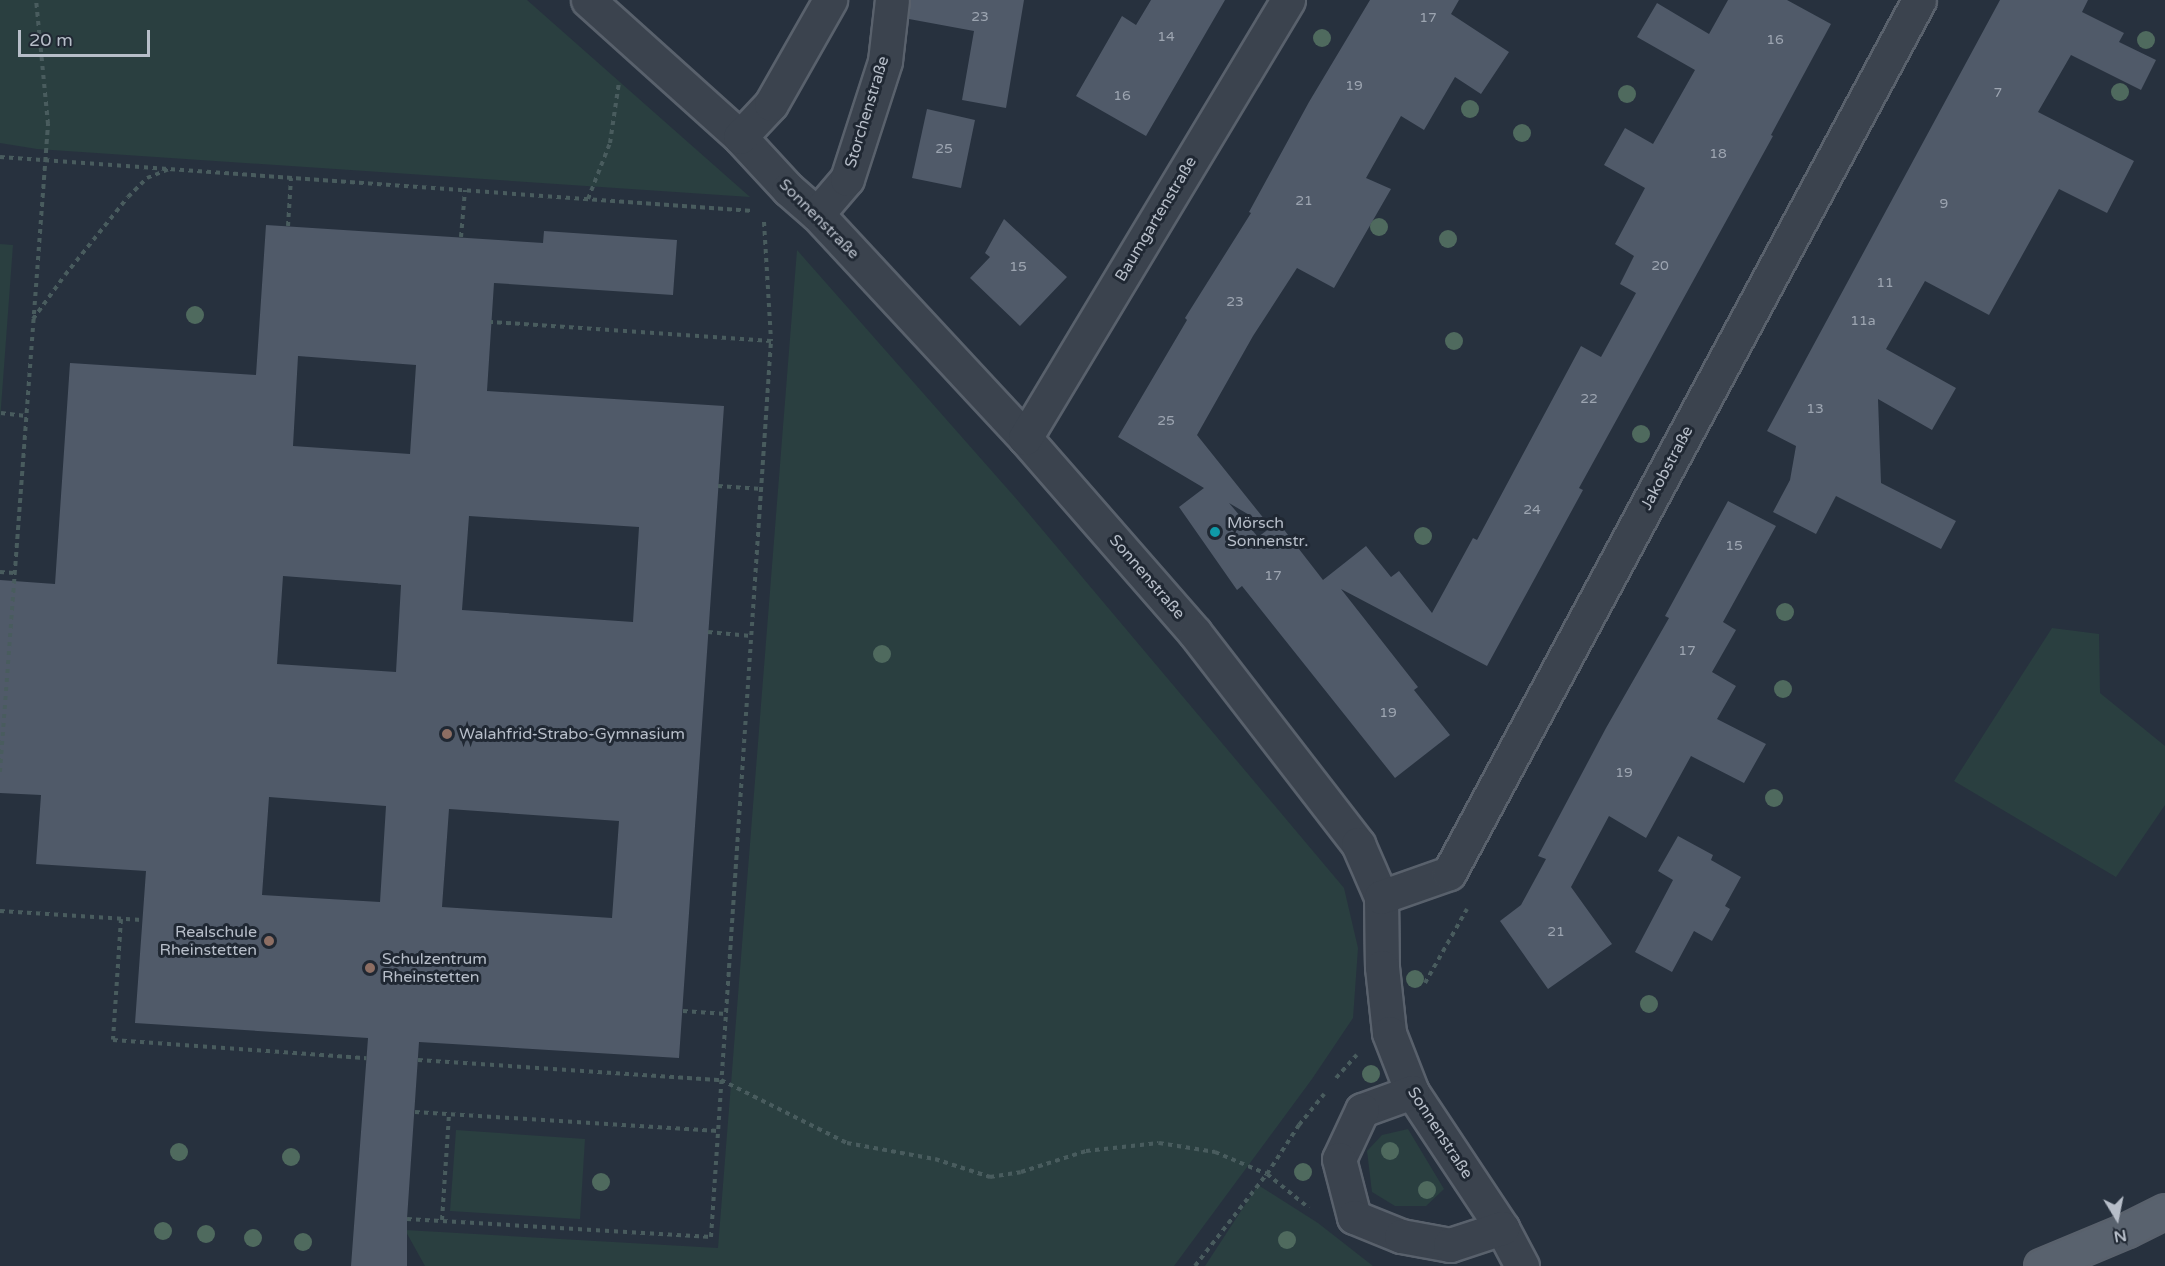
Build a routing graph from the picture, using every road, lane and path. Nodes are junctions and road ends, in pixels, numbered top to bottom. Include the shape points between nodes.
1 (36, 0) edge
2 (588, 0) edge
3 (830, 0) edge
4 (891, 0) edge
5 (1288, 0) edge
6 (1919, 0) edge
7 (627, 35) junction
8 (740, 137) junction
9 (0, 157) edge
10 (45, 160) junction
11 (170, 169) junction
12 (291, 178) junction
13 (465, 190) junction
14 (588, 199) junction
15 (817, 214) junction
16 (288, 226) dead end
17 (461, 237) dead end
18 (33, 320) junction
19 (491, 322) dead end
20 (771, 341) junction
21 (1, 413) edge
22 (26, 416) junction
23 (1025, 438) junction
24 (718, 486) dead end
25 (762, 489) junction
26 (0, 572) edge
27 (14, 573) junction
28 (708, 632) dead end
29 (751, 636) junction
30 (0, 772) edge
31 (1449, 873) junction
32 (1381, 897) junction
33 (0, 911) edge
34 (122, 919) junction
35 (142, 920) dead end
36 (683, 1011) dead end
37 (726, 1014) junction
38 (1389, 1033) junction
39 (366, 1058) dead end
40 (418, 1060) dead end
41 (1335, 1079) dead end
42 (721, 1080) junction
43 (1328, 1088) dead end
44 (1412, 1092) junction
45 (415, 1112) dead end
46 (448, 1114) junction
47 (718, 1131) junction
48 (1267, 1174) junction
49 (2165, 1211) edge
50 (408, 1219) dead end
51 (442, 1220) junction
52 (1502, 1228) junction
53 (1195, 1266) edge
54 (1522, 1266) edge
55 (2042, 1266) edge

1 - 10 path via 48,124
2 - 7 street, Sonnenstraße
3 - 8 street via 771,104
4 - 15 street, Storchenstraße via 885,62 847,179
5 - 23 street, Baumgartenstraße
6 - 31 street, Jakobstraße
7 - 8 street, Sonnenstraße
7 - 14 path via 610,143
8 - 15 street, Sonnenstraße
9 - 10 path
10 - 11 path
10 - 18 path
11 - 12 path
11 - 18 path via 147,178 128,197
12 - 13 path
12 - 16 path
13 - 14 path
13 - 17 path
14 - 20 path via 764,212
15 - 23 street, Sonnenstraße
18 - 22 path
19 - 20 path
20 - 25 path
21 - 22 path
22 - 27 path
23 - 32 street, Sonnenstraße via 1195,633 1358,844
24 - 25 path
25 - 29 path
26 - 27 path
27 - 30 path
28 - 29 path
29 - 37 path
31 - 32 street
31 - 38 path via 1468,907 1422,987
32 - 38 street, Sonnenstraße via 1382,967
33 - 34 path
34 - 35 path
34 - 39 path via 113,1040
36 - 37 path
37 - 42 path
38 - 41 path via 1349,1061
38 - 44 street, Sonnenstraße
40 - 42 path
42 - 47 path
42 - 48 path via 847,1143 935,1159 990,1177 1021,1172 1086,1151 1159,1143 1215,1152
43 - 48 path
44 - 52 street, Sonnenstraße
44 - 52 street via 1362,1110 1339,1159 1354,1217 1401,1236 1450,1245
45 - 46 path
46 - 47 path
46 - 51 path
47 - 51 path via 711,1238
48 - 53 path
49 - 55 main road
50 - 51 path
52 - 54 street, Sonnenstraße

